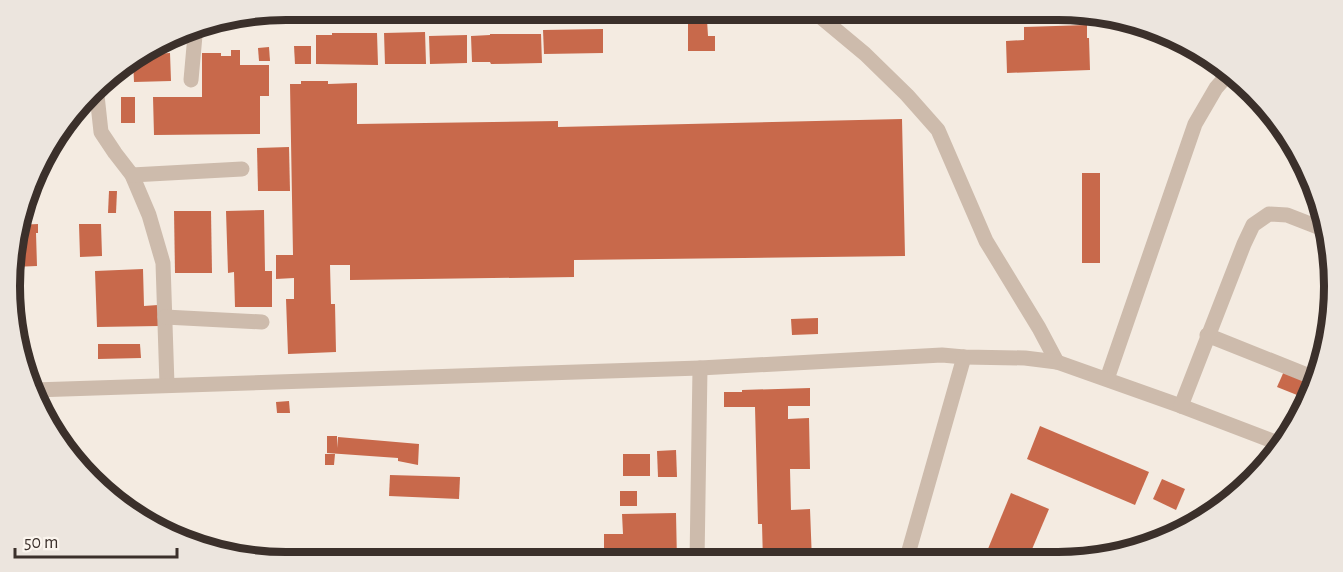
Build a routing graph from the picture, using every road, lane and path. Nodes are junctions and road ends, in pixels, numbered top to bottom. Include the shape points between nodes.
1 (824, 20) edge
2 (195, 36) edge
3 (1224, 79) edge
4 (191, 80) dead end
5 (98, 98) edge
6 (242, 169) dead end
7 (132, 175) junction
8 (1316, 227) edge
9 (165, 317) junction
10 (262, 322) dead end
11 (1207, 335) junction
12 (964, 357) junction
13 (1057, 362) junction
14 (700, 368) junction
15 (1308, 375) edge
16 (1107, 379) junction
17 (167, 385) junction
18 (41, 390) edge
19 (1181, 406) junction
20 (1273, 441) edge
21 (697, 552) edge
22 (909, 552) edge

1 - 13 lane via 865,54 938,130 986,241
2 - 4 lane
3 - 16 lane via 1196,124
5 - 7 lane via 102,132
6 - 7 lane
7 - 9 lane via 163,263
8 - 11 lane via 1287,215 1269,214 1254,225
9 - 10 lane
9 - 17 lane
11 - 15 lane
11 - 19 lane
12 - 13 lane
12 - 14 lane
12 - 22 lane
13 - 16 lane
14 - 17 lane
14 - 21 lane
16 - 19 lane
17 - 18 lane
19 - 20 lane

